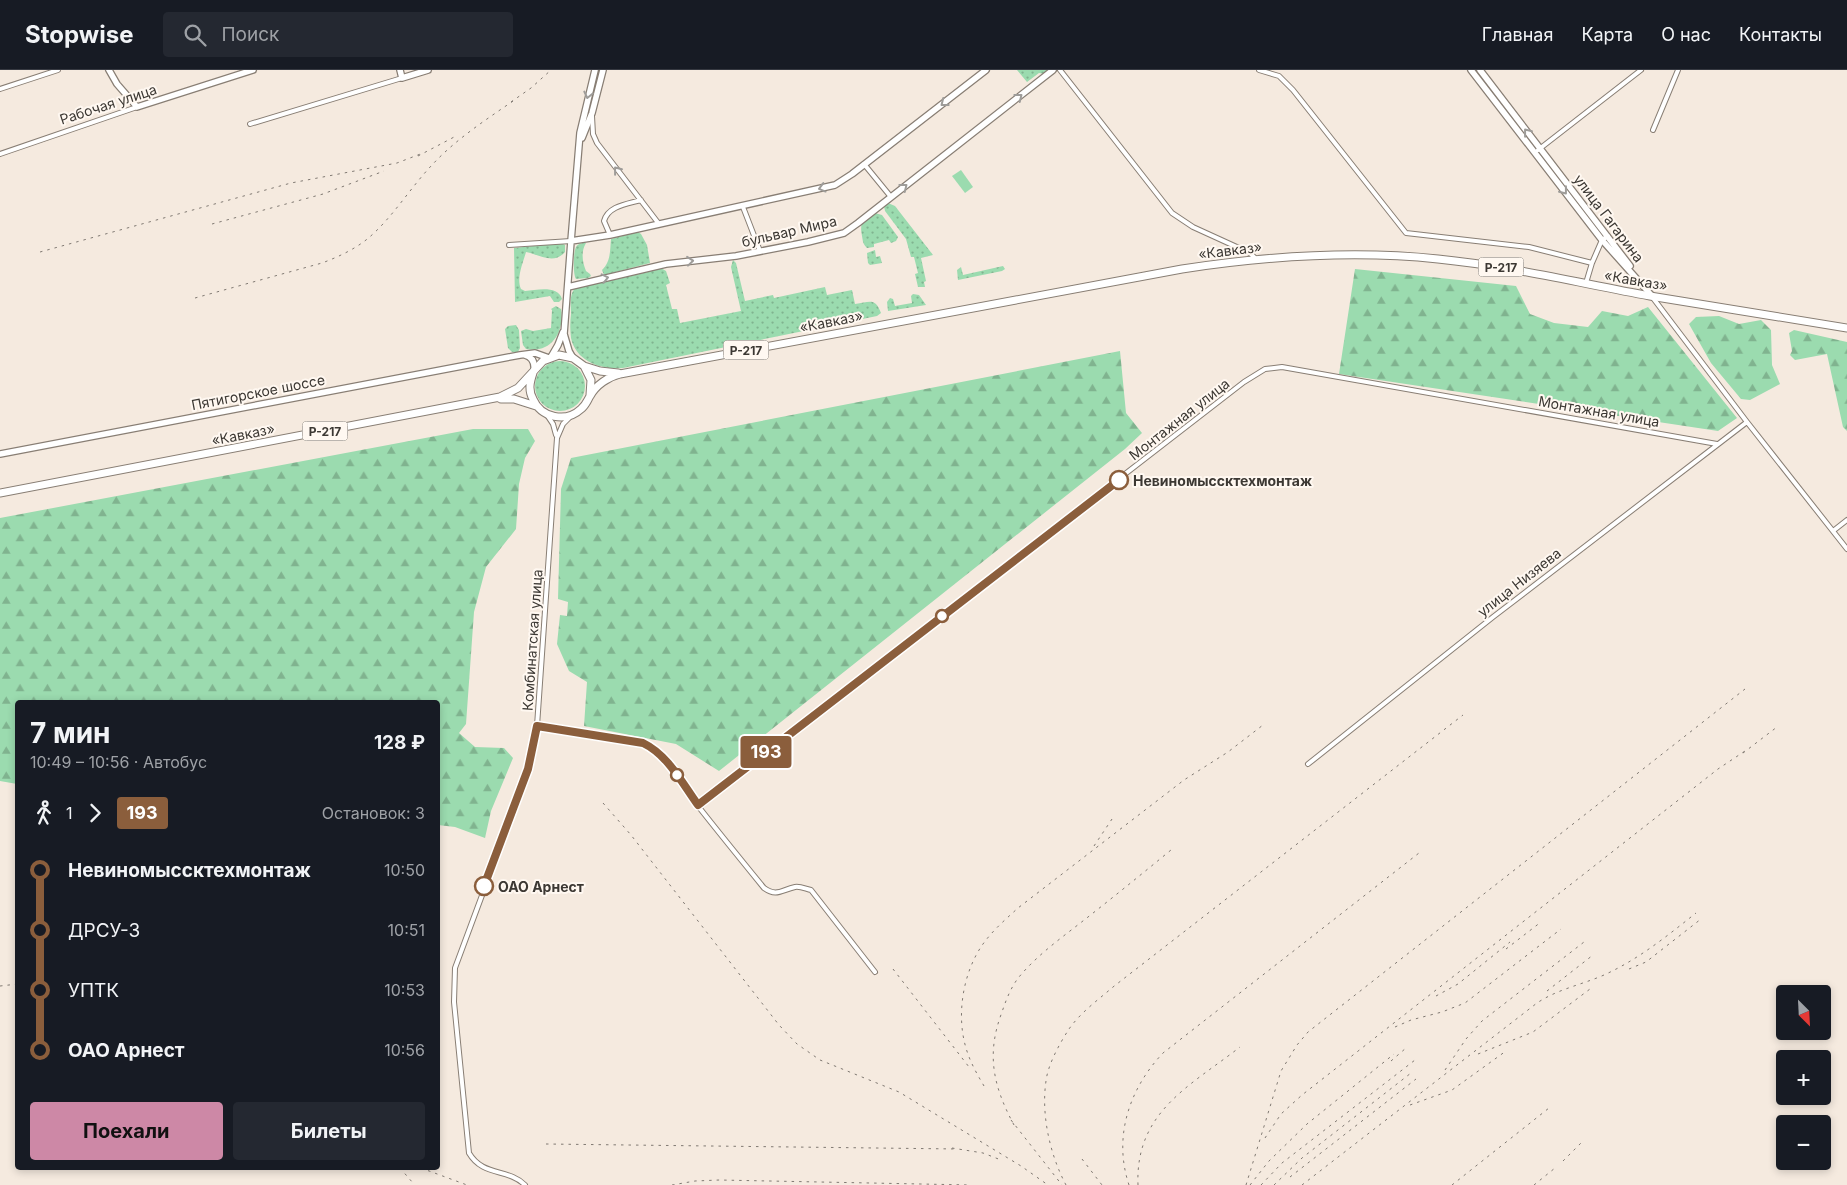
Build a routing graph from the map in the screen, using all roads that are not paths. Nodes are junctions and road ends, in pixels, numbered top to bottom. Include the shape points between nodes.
1 (58, 70) edge
2 (110, 70) edge
3 (253, 70) edge
4 (400, 70) edge
5 (428, 70) edge
6 (595, 70) edge
7 (603, 70) edge
8 (986, 70) edge
9 (1054, 70) edge
10 (1060, 70) edge
11 (1259, 70) edge
12 (1471, 70) edge
13 (1480, 70) edge
14 (1641, 70) edge
15 (1678, 70) edge
16 (402, 78) junction
17 (0, 89) edge
18 (137, 107) junction
19 (592, 113) junction
20 (250, 124) dead end
21 (1653, 130) dead end
22 (580, 142) junction
23 (1537, 150) junction
24 (0, 154) edge
25 (864, 164) junction
26 (891, 197) junction
27 (641, 200) junction
28 (743, 207) junction
29 (659, 224) junction
30 (610, 235) junction
31 (1605, 238) junction
32 (571, 241) junction
33 (509, 245) dead end
34 (760, 252) junction
35 (1256, 259) junction
36 (1592, 263) junction
37 (1586, 283) junction
38 (568, 287) junction
39 (1652, 296) junction
40 (565, 325) junction
41 (1847, 328) edge
42 (520, 355) junction
43 (550, 357) junction
44 (573, 358) junction
45 (584, 366) junction
46 (534, 371) junction
47 (620, 374) junction
48 (590, 395) junction
49 (490, 400) junction
50 (536, 406) junction
51 (545, 413) junction
52 (574, 414) junction
53 (1747, 422) junction
54 (557, 438) junction
55 (1717, 444) junction
56 (0, 454) edge
57 (0, 493) edge
58 (1847, 520) edge
59 (1832, 531) junction
60 (1847, 549) edge
61 (537, 726) junction
62 (1308, 764) dead end
63 (698, 805) junction
64 (875, 972) dead end
65 (526, 1185) edge

1 - 17 street
2 - 18 main road via 117,84
3 - 18 main road, Рабочая улица
4 - 16 main road
5 - 16 main road
6 -> 22 main road
7 - 19 main road
8 -> 25 main road
26 -> 9 main road, бульвар Мира
10 - 35 street via 1166,208 1182,221 1250,253
11 - 36 street via 1279,76 1293,90 1406,233 1529,247
12 - 23 main road, улица Гагарина
23 -> 13 main road, улица Гагарина
14 - 23 street
15 - 21 street
16 - 20 street
18 - 24 street, Рабочая улица
19 - 22 main road
27 -> 19 street via 597,143
22 - 32 main road
23 - 31 main road, улица Гагарина
25 - 26 street
25 -> 28 main road via 835,185
26 - 34 main road, бульвар Мира via 844,232
27 - 29 street
27 - 30 street via 606,214 604,221
28 - 29 main road
28 - 34 street
29 - 30 main road
30 - 32 main road
31 - 36 street
31 - 39 main road, улица Гагарина
32 - 33 street
32 - 38 main road
38 -> 34 main road, бульвар Мира via 666,264
35 - 37 highway, «Кавказ» / Р-217 via 1311,255 1437,259
35 - 47 highway, «Кавказ» / Р-217 via 1173,271
36 - 37 street
37 - 39 highway, «Кавказ» / Р-217
38 - 40 main road
39 - 41 highway, «Кавказ» / Р-217
39 - 53 street
40 - 43 main road
40 - 44 main road via 566,342
42 - 43 main road, Пятигорское шоссе via 535,353
42 - 46 main road via 531,358
42 - 56 main road, Пятигорское шоссе
43 - 44 highway
43 - 46 highway, «Кавказ» / Р-217
44 - 45 highway, «Кавказ» / Р-217
45 - 47 highway, «Кавказ» / Р-217
45 - 48 highway via 591,380
46 - 49 highway, «Кавказ» / Р-217 via 510,394
46 - 50 highway via 530,393
47 - 48 highway, «Кавказ» / Р-217 via 602,383
48 - 52 highway, «Кавказ» / Р-217
49 - 50 highway, «Кавказ» / Р-217 via 514,399
49 - 57 highway, «Кавказ» / Р-217
50 - 51 highway, «Кавказ» / Р-217
51 - 52 highway via 560,417
51 - 54 street, Комбинатская улица
52 - 54 street, Комбинатская улица via 563,424
53 - 55 street, улица Низяева
53 - 59 street
54 - 61 street, Комбинатская улица
55 - 62 street, улица Низяева
55 - 63 street, Монтажная улица via 1282,367 1265,370 1244,382
58 - 59 street
59 - 60 street
61 - 63 street via 643,743 654,748
61 - 65 street, Комбинатская улица via 528,769 455,968 454,1002 469,1153 476,1163 489,1171 516,1178
63 - 64 street via 764,888 771,893 796,887 810,890

